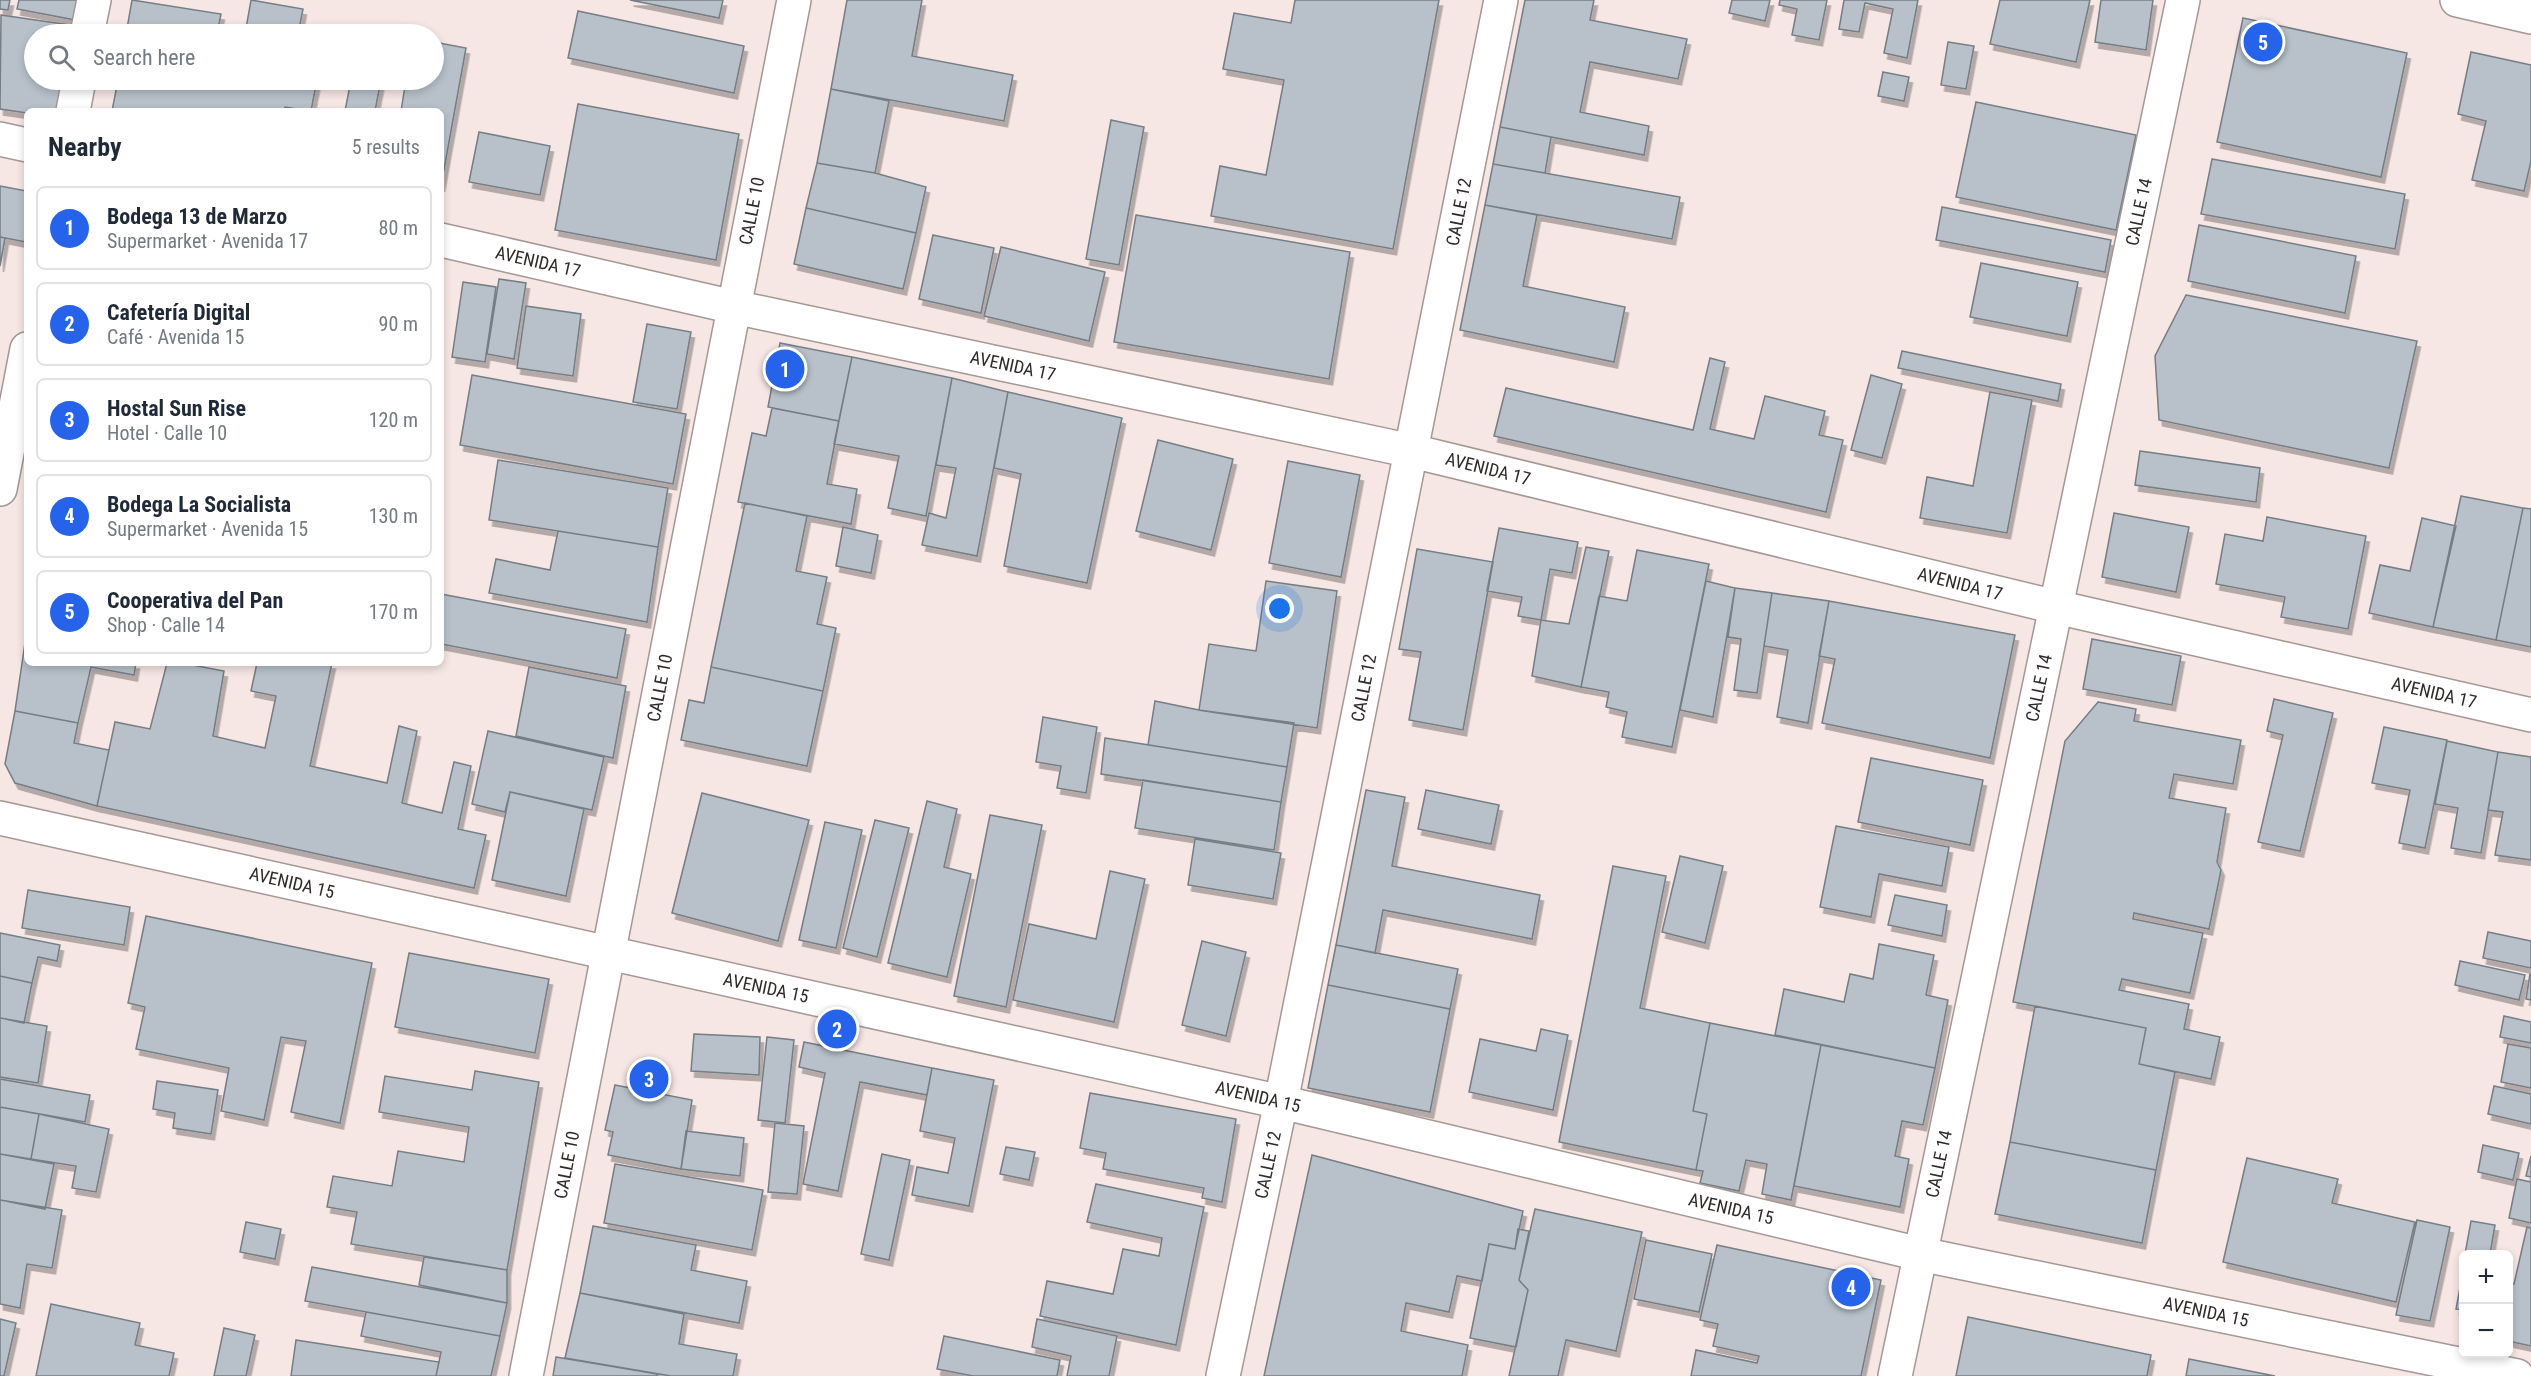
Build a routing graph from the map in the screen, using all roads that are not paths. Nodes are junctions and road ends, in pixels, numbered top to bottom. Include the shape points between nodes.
1 (94, 0) edge
2 (794, 0) edge
3 (1502, 0) edge
4 (2183, 0) edge
5 (2457, 0) edge
6 (2531, 16) edge
7 (89, 24) edge
8 (77, 90) edge
9 (74, 108) edge
10 (0, 139) edge
11 (24, 144) edge
12 (444, 241) edge
13 (734, 307) junction
14 (24, 365) edge
15 (1412, 451) junction
16 (0, 489) edge
17 (2056, 607) junction
18 (2531, 715) edge
19 (0, 818) edge
20 (608, 953) junction
21 (1281, 1102) junction
22 (1920, 1254) junction
23 (526, 1376) edge
24 (1223, 1376) edge
25 (1895, 1376) edge
26 (2517, 1376) edge

1 - 7 street
2 - 13 street, CALLE 10
3 - 15 street, CALLE 12
4 - 17 street, CALLE 14
5 - 6 street
8 - 9 street
10 - 11 street
12 - 13 street, AVENIDA 17
13 - 15 street, AVENIDA 17
13 - 20 street, CALLE 10
14 - 16 street
15 - 17 street, AVENIDA 17
15 - 21 street, CALLE 12
17 - 18 street, AVENIDA 17
17 - 22 street, CALLE 14
19 - 20 street, AVENIDA 15
20 - 21 street, AVENIDA 15
20 - 23 street, CALLE 10
21 - 22 street, AVENIDA 15
21 - 24 street, CALLE 12
22 - 25 street, CALLE 14
22 - 26 street, AVENIDA 15

